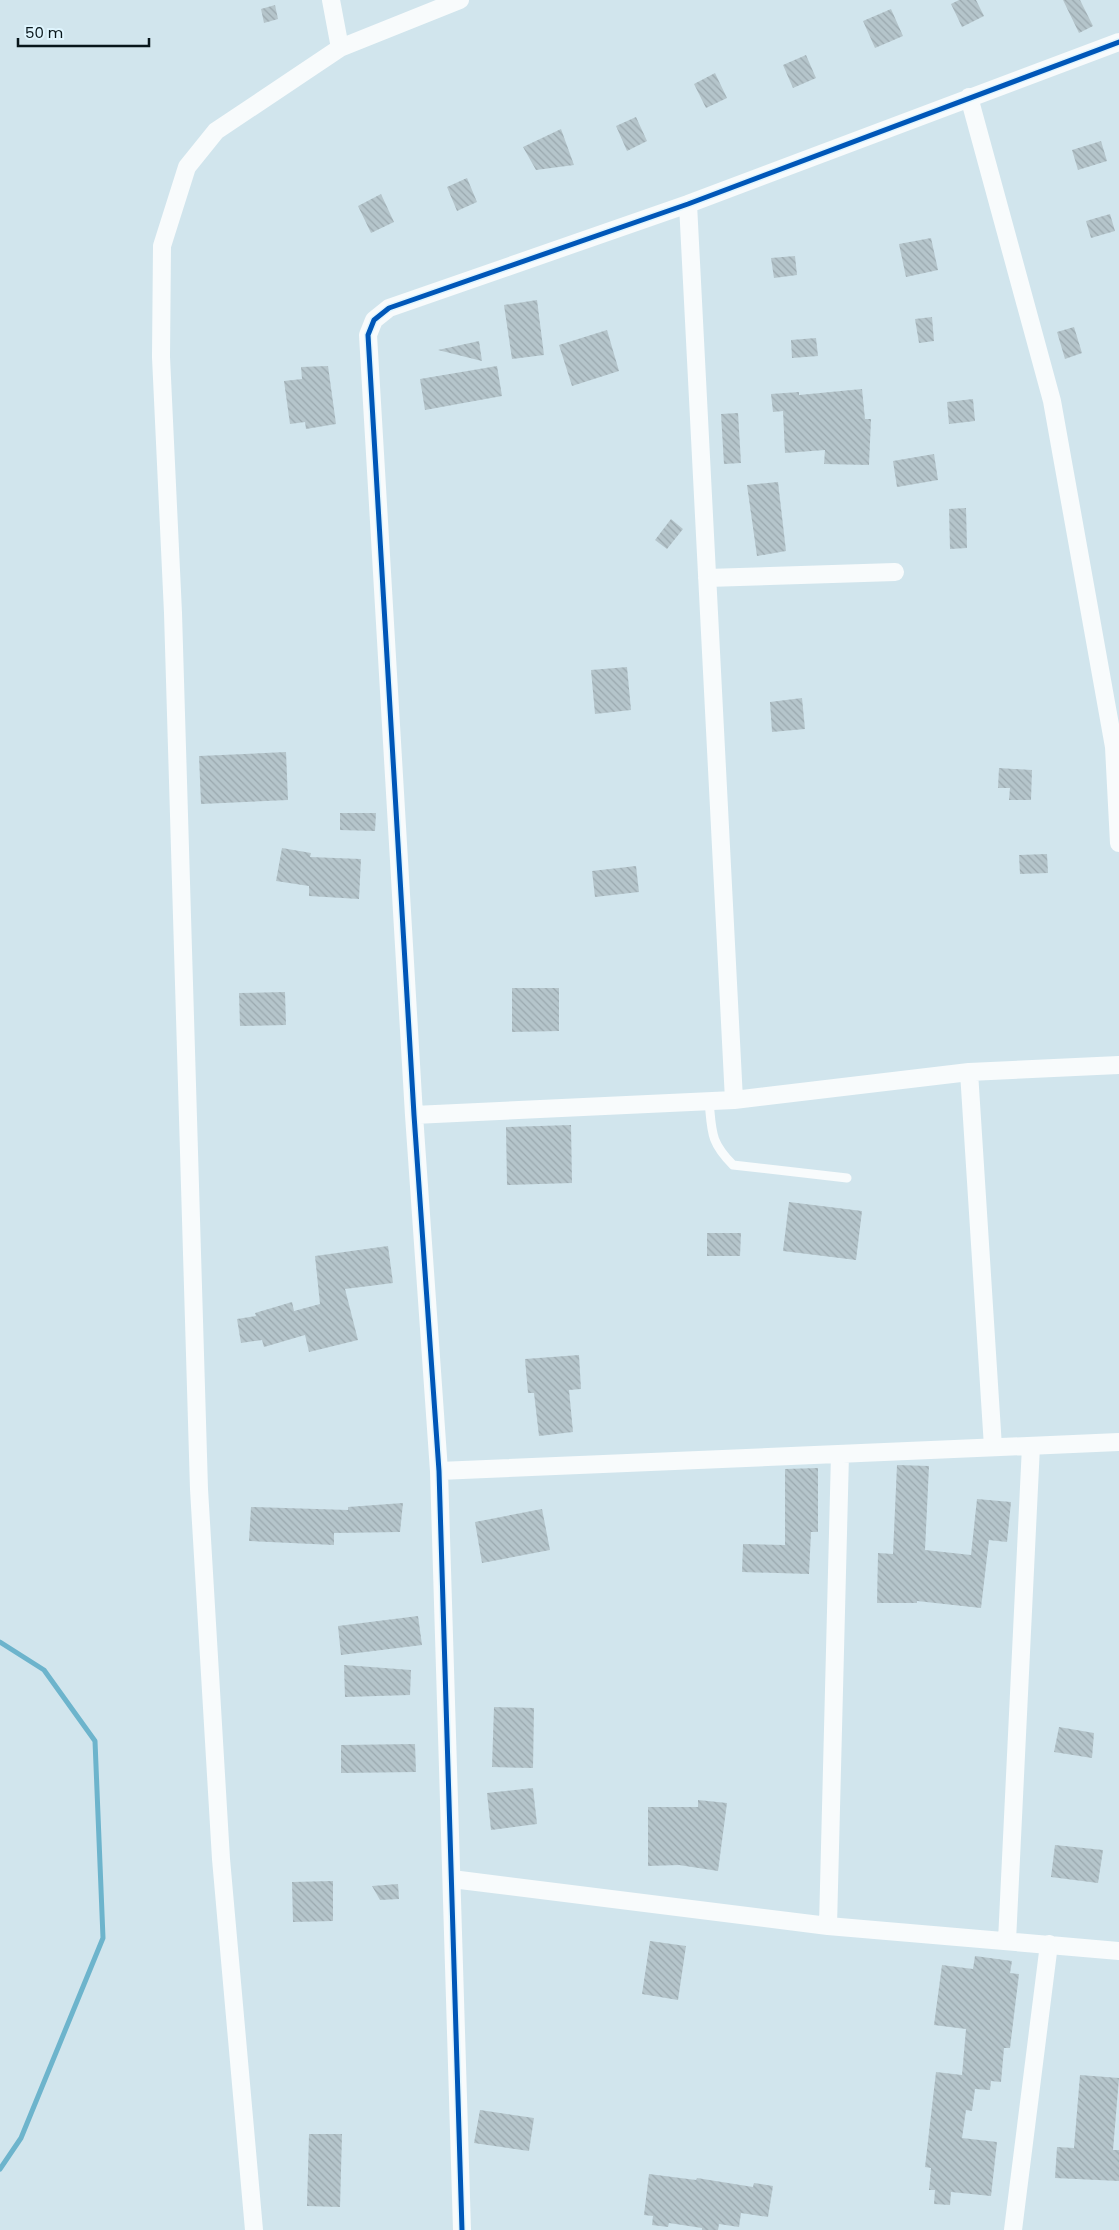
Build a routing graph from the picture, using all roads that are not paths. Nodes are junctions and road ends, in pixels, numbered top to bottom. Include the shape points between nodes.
1 (331, 0) edge
2 (460, 0) edge
3 (1119, 42) edge
4 (340, 48) junction
5 (969, 97) junction
6 (688, 204) junction
7 (895, 572) dead end
8 (708, 578) junction
9 (1119, 843) edge
10 (1119, 1065) edge
11 (969, 1072) junction
12 (734, 1100) junction
13 (710, 1101) junction
14 (414, 1115) junction
15 (847, 1178) dead end
16 (1119, 1442) edge
17 (1031, 1446) junction
18 (993, 1448) junction
19 (840, 1454) junction
20 (439, 1471) junction
21 (452, 1878) junction
22 (828, 1926) junction
23 (1007, 1941) junction
24 (1049, 1944) junction
25 (1119, 1951) edge
26 (254, 2230) edge
27 (462, 2230) edge
28 (1013, 2230) edge

1 - 4 street
2 - 4 street
3 - 5 street
4 - 26 street via 216,131 187,167 162,246 161,357 174,623 199,1489 221,1859
5 - 6 street
5 - 9 street via 1052,401 1114,747
6 - 8 street
6 - 14 street via 389,308 374,320 368,335
7 - 8 street
8 - 12 street
10 - 11 street
11 - 12 street
11 - 18 street
12 - 13 street
13 - 14 street
13 - 15 lane via 716,1145 734,1165
14 - 20 street
16 - 17 street
17 - 18 street
17 - 23 street
18 - 19 street
19 - 20 street
19 - 22 street
20 - 21 street
21 - 22 street
21 - 27 street
22 - 23 street
23 - 24 street
24 - 25 street
24 - 28 street

